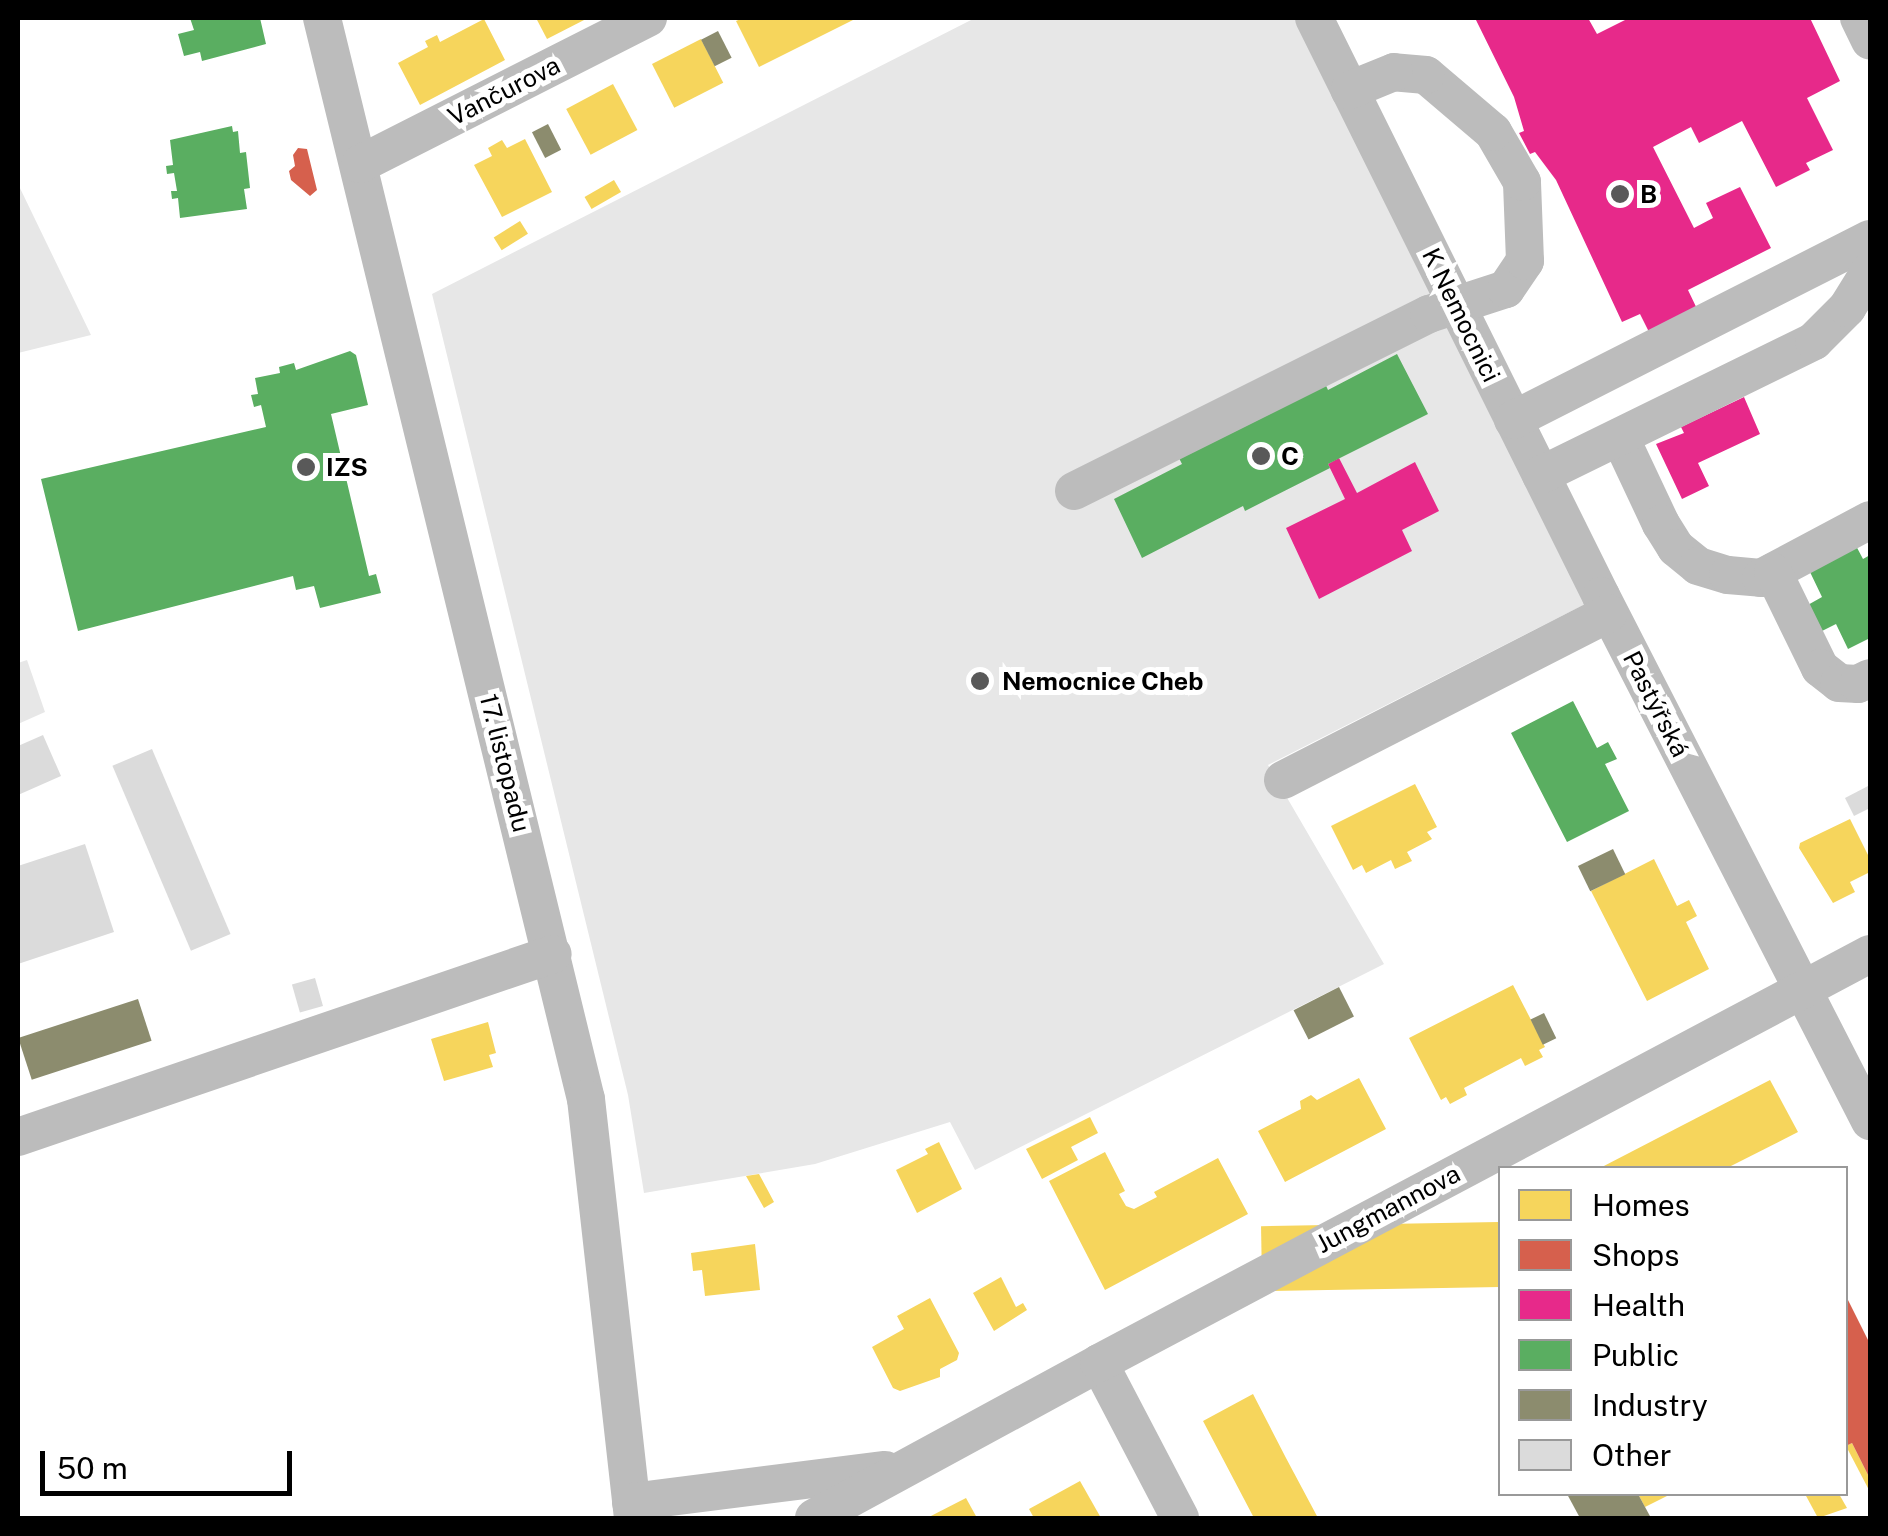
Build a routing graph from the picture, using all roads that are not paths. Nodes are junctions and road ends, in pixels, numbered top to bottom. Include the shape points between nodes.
1 (322, 18) edge
2 (648, 18) edge
3 (1314, 18) edge
4 (1859, 18) edge
5 (1870, 41) edge
6 (1350, 90) junction
7 (360, 164) junction
8 (1870, 239) edge
9 (1870, 271) edge
10 (1458, 308) junction
11 (1513, 420) junction
12 (1620, 437) junction
13 (1541, 476) junction
14 (1074, 491) dead end
15 (1870, 520) edge
16 (1772, 572) junction
17 (1609, 613) junction
18 (1870, 678) edge
19 (1283, 780) dead end
20 (553, 954) junction
21 (1870, 954) edge
22 (1800, 989) junction
23 (1870, 1121) edge
24 (18, 1137) edge
25 (1098, 1362) junction
26 (908, 1468) junction
27 (632, 1510) edge
28 (814, 1518) edge
29 (1180, 1518) edge

1 - 7 street, 17. listopadu
2 - 7 street, Vančurova
3 - 6 street, K Nemocnici
4 - 5 street
6 - 10 street, K Nemocnici
6 - 10 street via 1394,72 1426,75 1493,132 1522,182 1525,260 1506,289
7 - 20 street, 17. listopadu
8 - 11 street
9 - 12 street via 1814,342
10 - 11 street, K Nemocnici
10 - 14 street via 1429,314
11 - 13 street, K Nemocnici
12 - 13 street
12 - 16 street via 1676,548 1698,566 1728,575 1760,578
13 - 17 street, K Nemocnici
15 - 16 street
16 - 18 street via 1820,668 1838,683
17 - 19 street
17 - 22 street, Pastýřská
20 - 24 street
20 - 27 street, 17. listopadu via 586,1099
21 - 22 street, Jungmannova
22 - 23 street, Pastýřská
22 - 25 street, Jungmannova
25 - 26 street, Jungmannova
25 - 29 street
26 - 27 street, Jungmannova
26 - 28 street, Jungmannova

